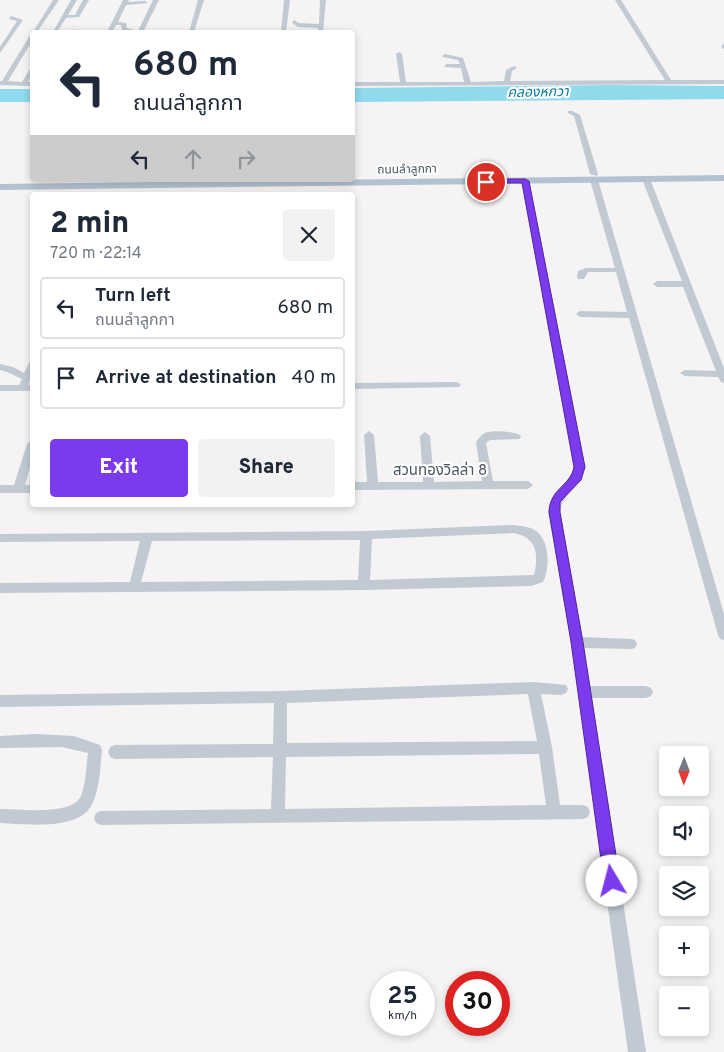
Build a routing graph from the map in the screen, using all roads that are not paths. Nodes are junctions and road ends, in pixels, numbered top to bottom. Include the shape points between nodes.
1 (56, 0) edge
2 (74, 0) edge
3 (86, 0) edge
4 (156, 0) edge
5 (201, 0) edge
6 (287, 0) edge
7 (323, 0) edge
8 (618, 0) edge
9 (125, 2) edge
10 (145, 3) dead end
11 (11, 18) dead end
12 (62, 20) junction
13 (294, 22) dead end
14 (83, 23) dead end
15 (115, 23) junction
16 (321, 26) junction
17 (37, 30) edge
18 (56, 30) edge
19 (111, 30) edge
20 (128, 30) edge
21 (142, 30) edge
22 (192, 30) edge
23 (283, 30) edge
24 (321, 30) edge
25 (30, 40) edge
26 (2, 45) edge
27 (0, 51) edge
28 (399, 54) dead end
29 (446, 56) dead end
30 (447, 66) dead end
31 (463, 66) junction
32 (514, 68) dead end
33 (30, 74) edge
34 (508, 82) junction
35 (668, 82) junction
36 (724, 82) edge
37 (2, 83) edge
38 (468, 83) junction
39 (24, 84) junction
40 (30, 84) edge
41 (355, 84) edge
42 (403, 84) junction
43 (570, 112) dead end
44 (724, 173) edge
45 (355, 177) edge
46 (594, 177) junction
47 (724, 178) edge
48 (30, 179) edge
49 (646, 179) junction
50 (0, 180) edge
51 (525, 181) junction
52 (0, 187) edge
53 (620, 270) junction
54 (581, 277) dead end
55 (656, 284) dead end
56 (688, 284) junction
57 (580, 314) dead end
58 (633, 316) junction
59 (0, 367) edge
60 (30, 370) edge
61 (685, 373) dead end
62 (723, 377) edge
63 (27, 378) junction
64 (456, 385) dead end
65 (355, 386) edge
66 (0, 388) edge
67 (28, 388) edge
68 (369, 435) dead end
69 (425, 436) dead end
70 (516, 436) dead end
71 (30, 450) edge
72 (488, 485) junction
73 (528, 485) dead end
74 (355, 486) edge
75 (373, 486) junction
76 (429, 486) junction
77 (0, 489) edge
78 (18, 489) junction
79 (30, 489) edge
80 (366, 535) junction
81 (147, 537) junction
82 (0, 538) edge
83 (364, 585) junction
84 (0, 588) edge
85 (134, 588) junction
86 (724, 635) edge
87 (577, 642) junction
88 (631, 644) dead end
89 (533, 688) junction
90 (561, 689) dead end
91 (584, 692) junction
92 (646, 692) dead end
93 (280, 697) junction
94 (0, 701) edge
95 (0, 742) edge
96 (545, 747) junction
97 (280, 751) junction
98 (115, 752) dead end
99 (554, 812) junction
100 (584, 812) dead end
101 (0, 816) edge
102 (278, 816) junction
103 (101, 818) dead end
104 (637, 1052) edge

1 - 17 street
2 - 12 street
3 - 12 street via 78,16
4 - 21 street
5 - 22 street
6 - 23 street
7 - 16 street
8 - 35 street
9 - 10 street
9 - 15 street
11 - 26 street via 20,20
12 - 14 street
12 - 18 street
13 - 16 street
15 - 19 street
15 - 20 street via 124,24 124,29
16 - 24 street
25 - 37 street
26 - 27 street
28 - 42 street
29 - 31 street via 460,58
30 - 31 street
31 - 38 street
32 - 34 street via 509,70
33 - 39 street
34 - 35 street
34 - 38 street
35 - 36 street via 683,78
37 - 39 street
38 - 42 street
39 - 40 street
41 - 42 street
43 - 46 street via 577,115
44 - 46 main road, ถนนลำลูกกา
45 - 46 main road, ถนนลำลูกกา
46 - 49 main road, ถนนลำลูกกา
46 - 51 main road, ถนนลำลูกกา
46 - 53 street
47 - 49 main road, ถนนลำลูกกา
48 - 50 main road
49 - 56 street
51 - 52 main road, ถนนลำลูกกา
51 - 87 street via 580,467 578,477 559,494 554,512
53 - 54 street via 586,270
53 - 58 street
55 - 56 street
56 - 62 street
57 - 58 street
58 - 86 street
59 - 63 street
60 - 63 street
61 - 62 street
63 - 67 street
64 - 65 street
66 - 67 street
68 - 75 street
69 - 76 street
70 - 72 street via 488,436 481,442
71 - 78 street
72 - 73 street, สวนทองวิลล่า 8
72 - 76 street, สวนทองวิลล่า 8
74 - 75 street, สวนทองวิลล่า 8
75 - 76 street, สวนทองวิลล่า 8
77 - 78 street
78 - 79 street
80 - 81 street
80 - 83 street
80 - 83 street via 523,530 534,534 539,541 543,572 539,579 531,581
81 - 82 street
81 - 85 street
83 - 85 street
84 - 85 street
87 - 88 street
87 - 91 street
89 - 90 street
89 - 93 street
89 - 96 street
91 - 92 street
91 - 104 street
93 - 94 street
93 - 97 street
95 - 101 street via 86,744 95,750 86,802 77,811 63,816
96 - 97 street
96 - 99 street
97 - 98 street
97 - 102 street
99 - 100 street
99 - 102 street
102 - 103 street

